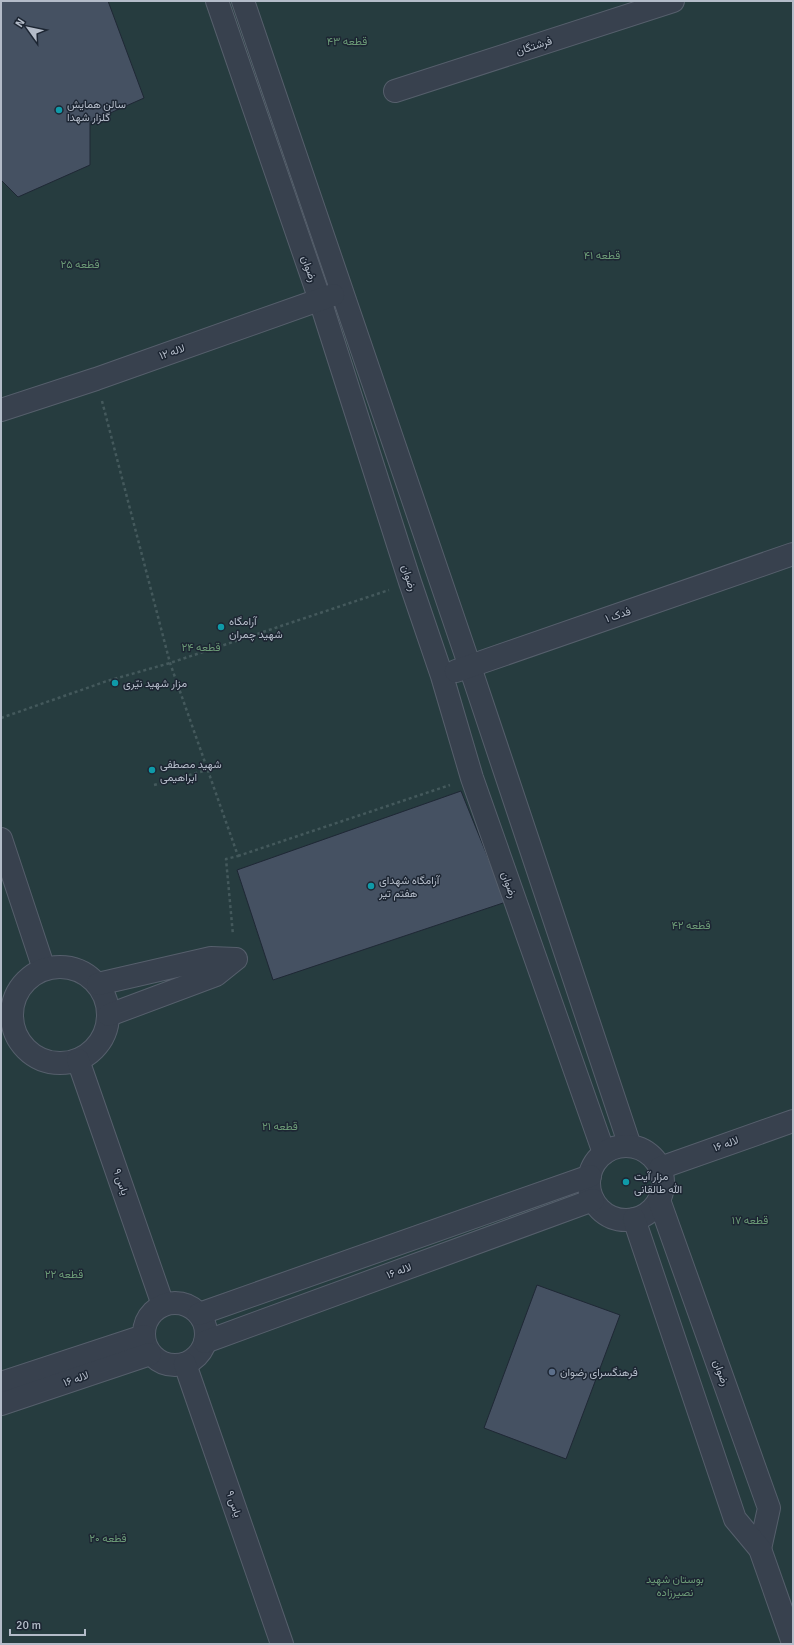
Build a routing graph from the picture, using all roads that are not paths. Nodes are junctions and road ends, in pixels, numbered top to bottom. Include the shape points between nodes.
1 (217, 1) edge
2 (243, 1) edge
3 (673, 1) edge
4 (395, 90) dead end
5 (341, 291) junction
6 (320, 300) junction
7 (1, 410) edge
8 (793, 554) edge
9 (470, 667) junction
10 (442, 676) junction
11 (1, 839) edge
12 (534, 861) junction
13 (504, 871) junction
14 (44, 969) junction
15 (98, 984) junction
16 (109, 1015) junction
17 (8, 1031) edge
18 (78, 1060) junction
19 (793, 1121) edge
20 (630, 1146) junction
21 (604, 1153) junction
22 (660, 1168) junction
23 (590, 1176) junction
24 (593, 1200) junction
25 (659, 1200) junction
26 (634, 1219) junction
27 (163, 1305) junction
28 (199, 1314) junction
29 (205, 1342) junction
30 (147, 1345) junction
31 (185, 1364) junction
32 (1, 1383) edge
33 (1, 1404) edge
34 (760, 1549) junction
35 (785, 1590) edge
36 (793, 1643) edge
37 (282, 1644) edge

1 - 6 lane, رضوان
2 - 5 lane
3 - 4 lane, فرشتگان
5 - 6 lane, لاله ۱۲
5 - 9 lane
6 - 7 lane, لاله ۱۲
6 - 10 lane, رضوان
8 - 9 lane, فدک ۱
9 - 10 lane, فدک ۱
9 - 12 lane
10 - 13 lane, رضوان via 472,778
11 - 14 lane
12 - 13 lane
12 - 20 lane
13 - 21 lane, رضوان
14 - 15 lane via 58,966 73,968 87,974
14 - 17 lane via 21,987 14,1000
15 - 16 lane via 106,999
15 - 16 lane via 211,958 236,959 216,975
16 - 18 lane via 100,1042
17 - 18 lane via 33,1054 47,1061 62,1063
18 - 27 lane, یاس ۹
19 - 22 lane, لاله ۱۶
20 - 21 lane via 616,1147
20 - 22 lane via 653,1157
21 - 23 lane via 592,1168
22 - 25 lane via 663,1178
23 - 24 lane via 589,1189
23 - 28 lane
24 - 26 lane via 600,1210 610,1217
24 - 29 lane, لاله ۱۶
25 - 26 lane via 644,1216
25 - 34 lane, رضوان via 769,1508
26 - 34 lane via 735,1519
27 - 28 lane via 182,1304
27 - 30 lane via 154,1310 144,1326
28 - 29 lane via 204,1322
29 - 31 lane via 194,1359
30 - 31 lane via 157,1360 166,1364
30 - 32 lane, لاله ۱۶
30 - 33 lane, لاله ۱۶
31 - 37 lane, یاس ۹
34 - 35 lane
35 - 36 lane

